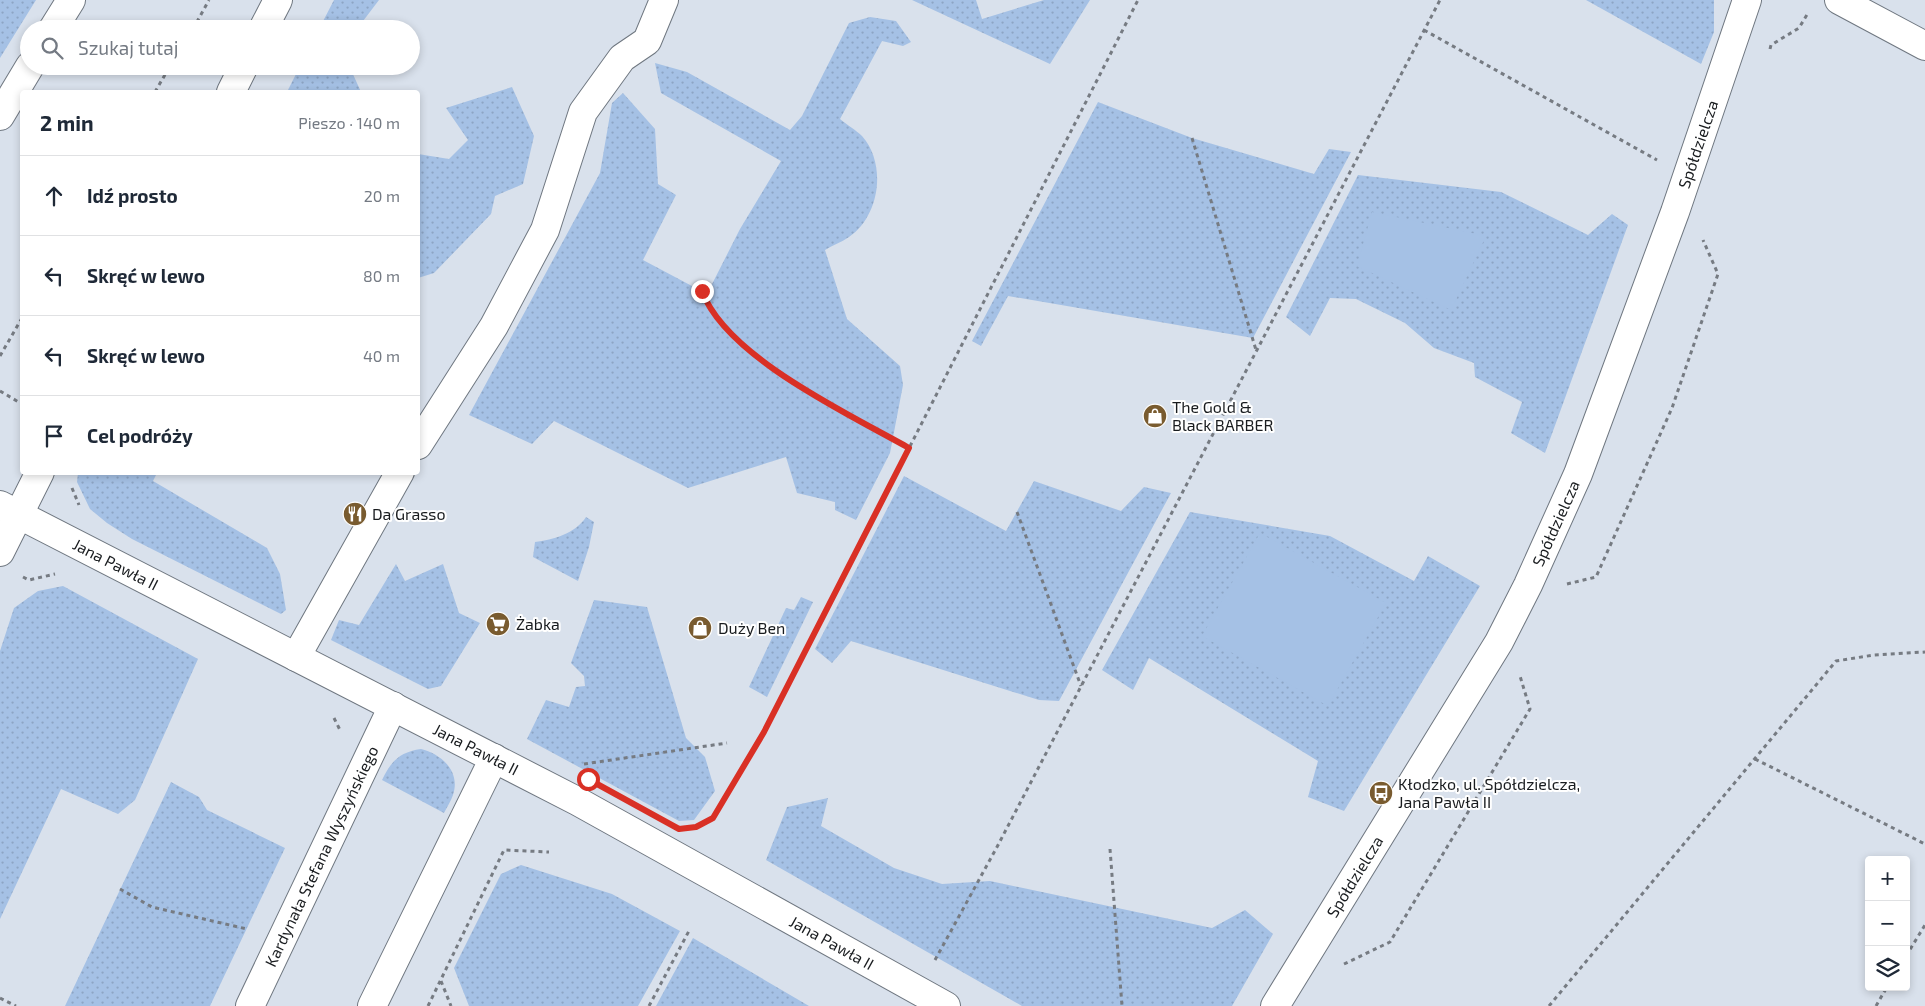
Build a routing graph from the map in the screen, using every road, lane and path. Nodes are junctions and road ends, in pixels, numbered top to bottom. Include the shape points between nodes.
1 (71, 0) edge
2 (210, 0) edge
3 (278, 0) edge
4 (664, 0) edge
5 (1138, 0) edge
6 (1440, 0) edge
7 (1747, 0) edge
8 (1839, 0) edge
9 (59, 20) edge
10 (198, 20) edge
11 (268, 20) edge
12 (1424, 30) junction
13 (1925, 46) edge
14 (25, 75) edge
15 (165, 75) edge
16 (239, 75) edge
17 (156, 90) edge
18 (231, 90) edge
19 (0, 116) edge
20 (1192, 138) dead end
21 (1657, 169) dead end
22 (702, 291) dead end
23 (20, 321) edge
24 (1256, 351) junction
25 (0, 356) edge
26 (0, 391) edge
27 (20, 403) edge
28 (420, 442) edge
29 (909, 448) junction
30 (37, 475) edge
31 (398, 475) edge
32 (71, 479) dead end
33 (80, 506) dead end
34 (9, 509) edge
35 (1017, 512) dead end
36 (0, 552) edge
37 (62, 575) dead end
38 (22, 576) dead end
39 (1925, 652) edge
40 (296, 657) junction
41 (1081, 687) junction
42 (393, 706) junction
43 (332, 713) dead end
44 (340, 739) dead end
45 (727, 743) dead end
46 (494, 758) junction
47 (1755, 759) junction
48 (575, 766) dead end
49 (688, 828) dead end
50 (1925, 844) edge
51 (1110, 849) dead end
52 (549, 852) dead end
53 (120, 889) dead end
54 (1925, 925) edge
55 (248, 930) dead end
56 (690, 930) dead end
57 (1910, 949) edge
58 (935, 961) dead end
59 (441, 980) junction
60 (1885, 991) edge
61 (0, 998) edge
62 (16, 1006) edge
63 (250, 1006) edge
64 (372, 1006) edge
65 (428, 1006) edge
66 (451, 1006) edge
67 (649, 1006) edge
68 (946, 1006) edge
69 (1122, 1006) edge
70 (1275, 1006) edge
71 (1550, 1006) edge
72 (1876, 1006) edge

1 - 9 street
2 - 10 path
3 - 11 street
4 - 28 street via 648,42 622,58 584,112 545,230 494,326
5 - 29 path
6 - 12 path
7 - 70 street, Spółdzielcza via 1675,212 1578,474 1528,585 1499,642
8 - 13 street
12 - 21 path via 1659,161
12 - 24 path
14 - 19 street
15 - 17 path
16 - 18 street
20 - 24 path
22 - 29 path via 715,316 735,339 796,383
23 - 25 path
24 - 41 path
26 - 27 path
29 - 49 path via 764,732 713,818
30 - 34 street
31 - 40 street
32 - 33 path via 73,493
34 - 36 street
34 - 40 street, Jana Pawła II
35 - 41 path
37 - 38 path via 29,580
39 - 47 path via 1836,661
40 - 42 street, Jana Pawła II
41 - 58 path
42 - 46 street, Jana Pawła II
42 - 63 street, Kardynała Stefana Wyszyńskiego
43 - 44 path via 341,731
45 - 48 path
46 - 64 street
46 - 68 street, Jana Pawła II
47 - 50 path
47 - 71 path
51 - 69 path
52 - 59 path via 504,850
53 - 55 path via 152,907
54 - 57 path
56 - 67 path
59 - 65 path
59 - 66 path
60 - 72 path
61 - 62 path

